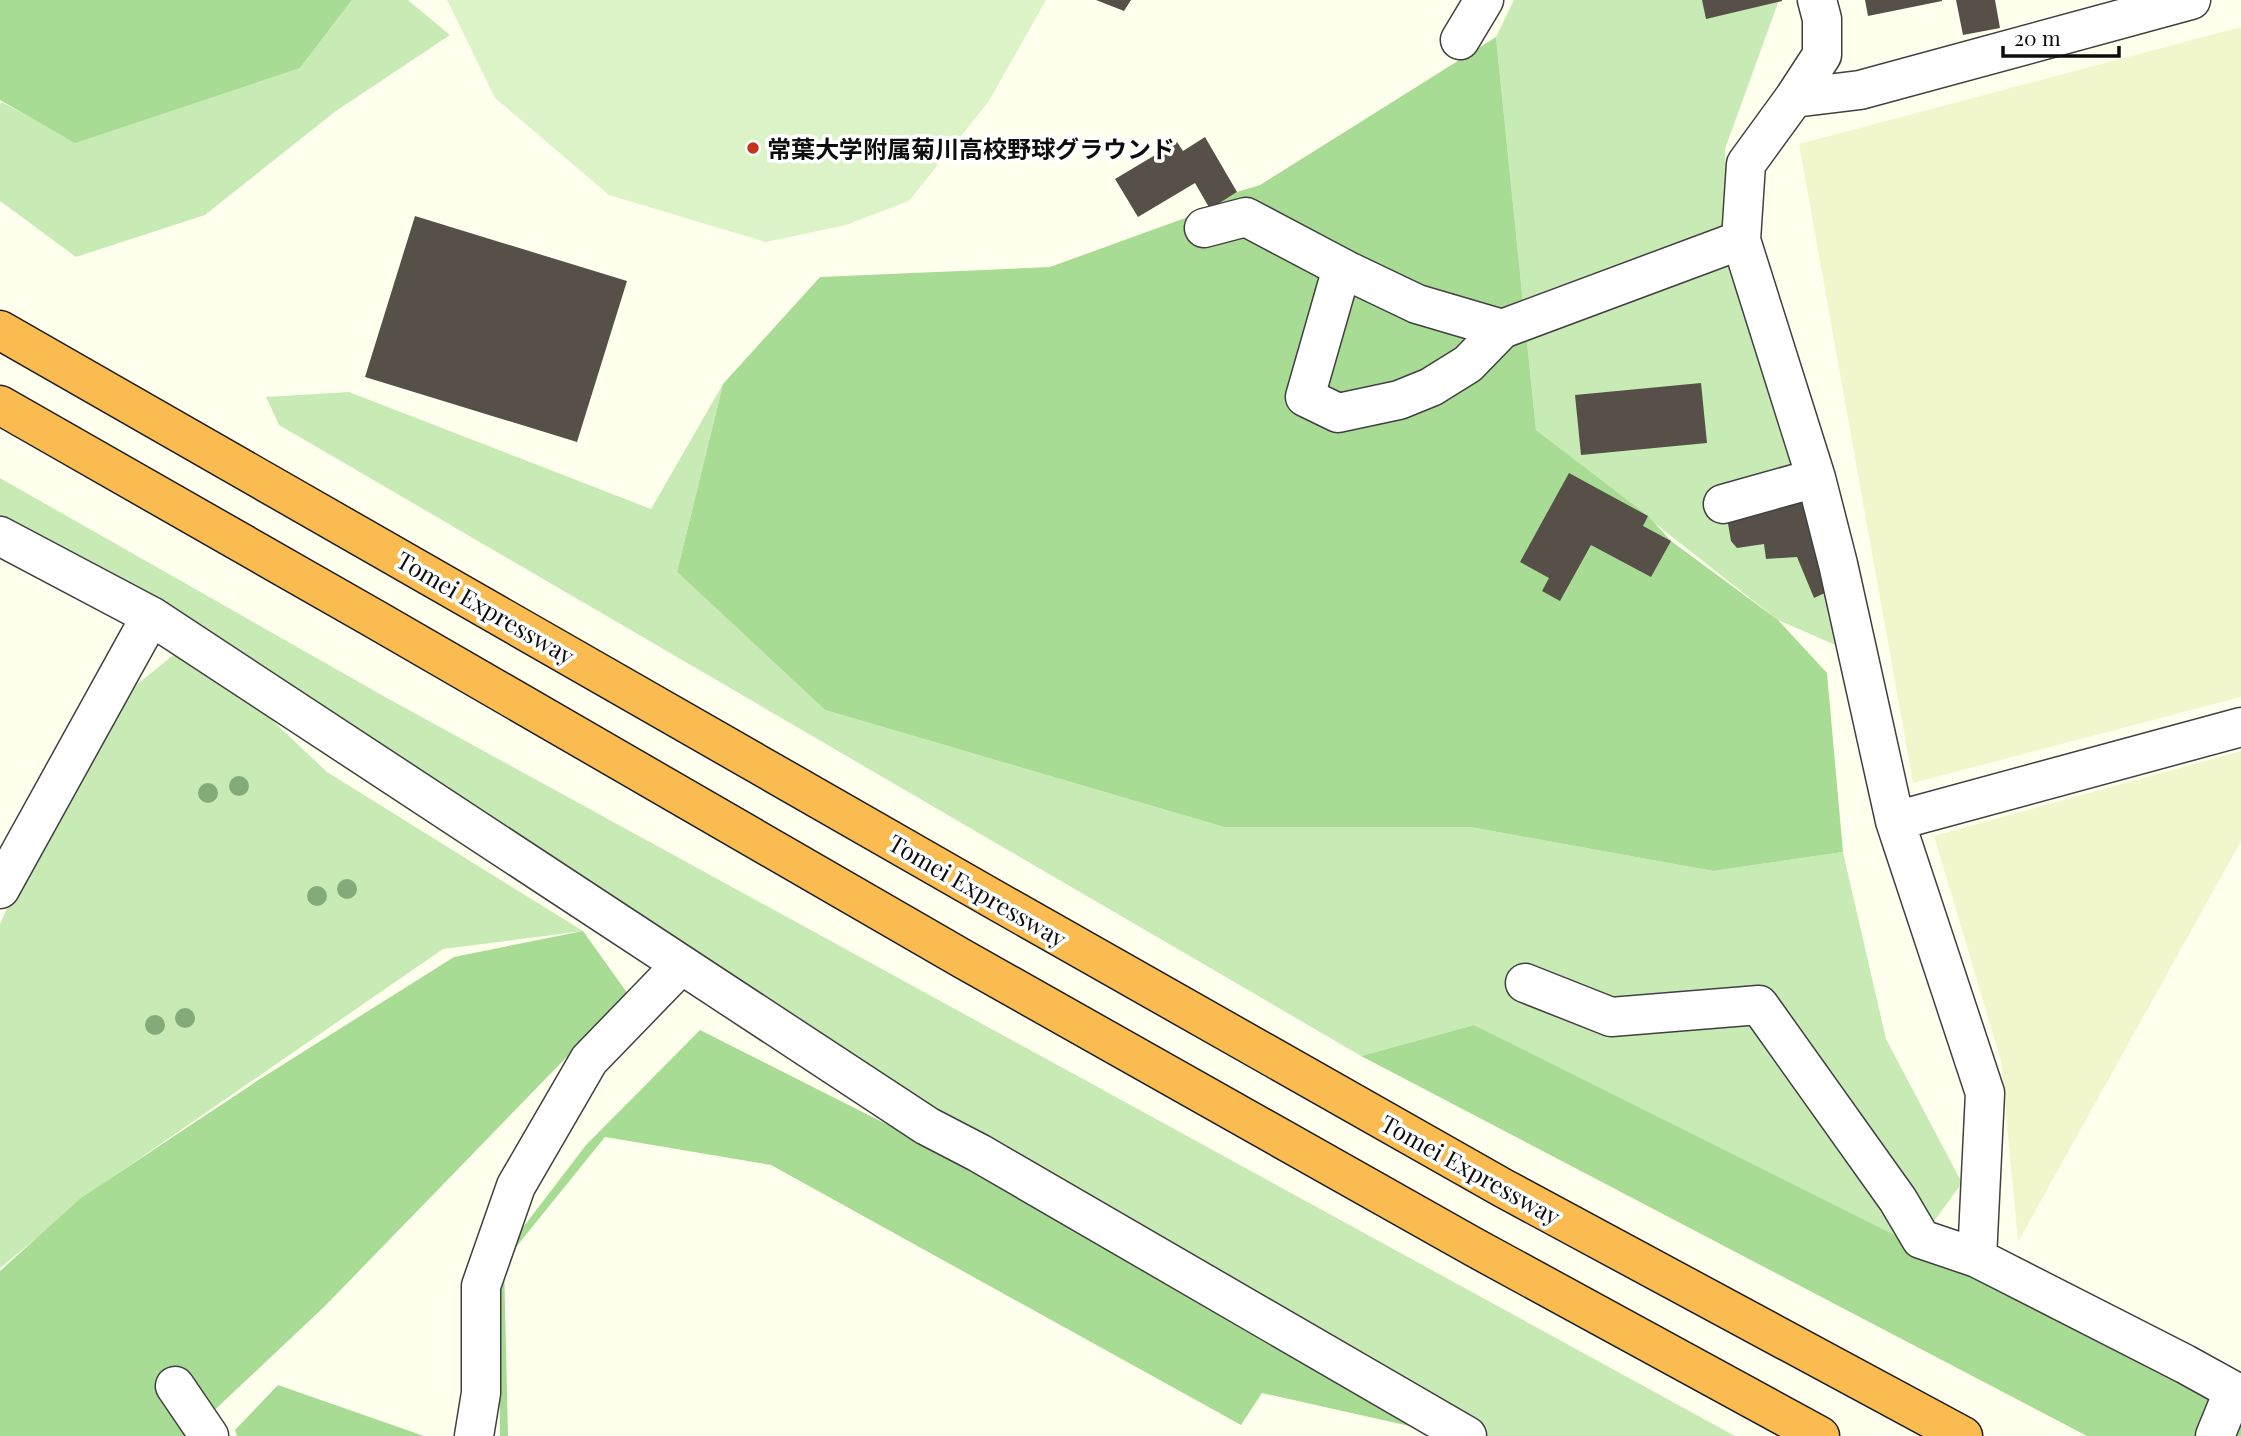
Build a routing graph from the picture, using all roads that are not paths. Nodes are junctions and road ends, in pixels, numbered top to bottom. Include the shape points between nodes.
1 (1484, 0) edge
2 (1817, 0) edge
3 (2191, 0) edge
4 (1460, 40) dead end
5 (1794, 99) junction
6 (1204, 229) dead end
7 (1741, 240) junction
8 (1342, 268) junction
9 (1502, 328) junction
10 (0, 330) edge
11 (0, 405) edge
12 (1816, 478) junction
13 (1723, 505) dead end
14 (0, 536) edge
15 (151, 616) junction
16 (2241, 727) edge
17 (1895, 821) junction
18 (0, 889) edge
19 (681, 965) junction
20 (1525, 983) dead end
21 (1977, 1258) junction
22 (175, 1387) dead end
23 (2237, 1393) edge
24 (209, 1436) edge
25 (474, 1436) edge
26 (1467, 1436) edge
27 (1820, 1436) edge
28 (1963, 1436) edge
29 (2215, 1436) edge

1 - 4 street
2 - 5 street via 1822,55
3 - 5 street via 1860,90
5 - 7 street via 1746,164
6 - 8 street via 1246,217
7 - 9 street
7 - 12 street
8 - 9 street via 1417,304
8 - 9 street via 1305,397 1338,413 1399,400 1431,387 1468,364
10 - 28 highway, Tomei Expressway via 1479,1174
11 - 27 highway via 963,960
12 - 13 street
12 - 17 street
14 - 15 street
15 - 18 street
15 - 19 street
16 - 17 street
17 - 21 street via 1985,1093
19 - 25 street via 589,1060 516,1186 481,1286 481,1394
19 - 26 street via 927,1126
20 - 21 street via 1611,1017 1759,1005 1921,1239
21 - 23 street
22 - 24 street
23 - 29 street

